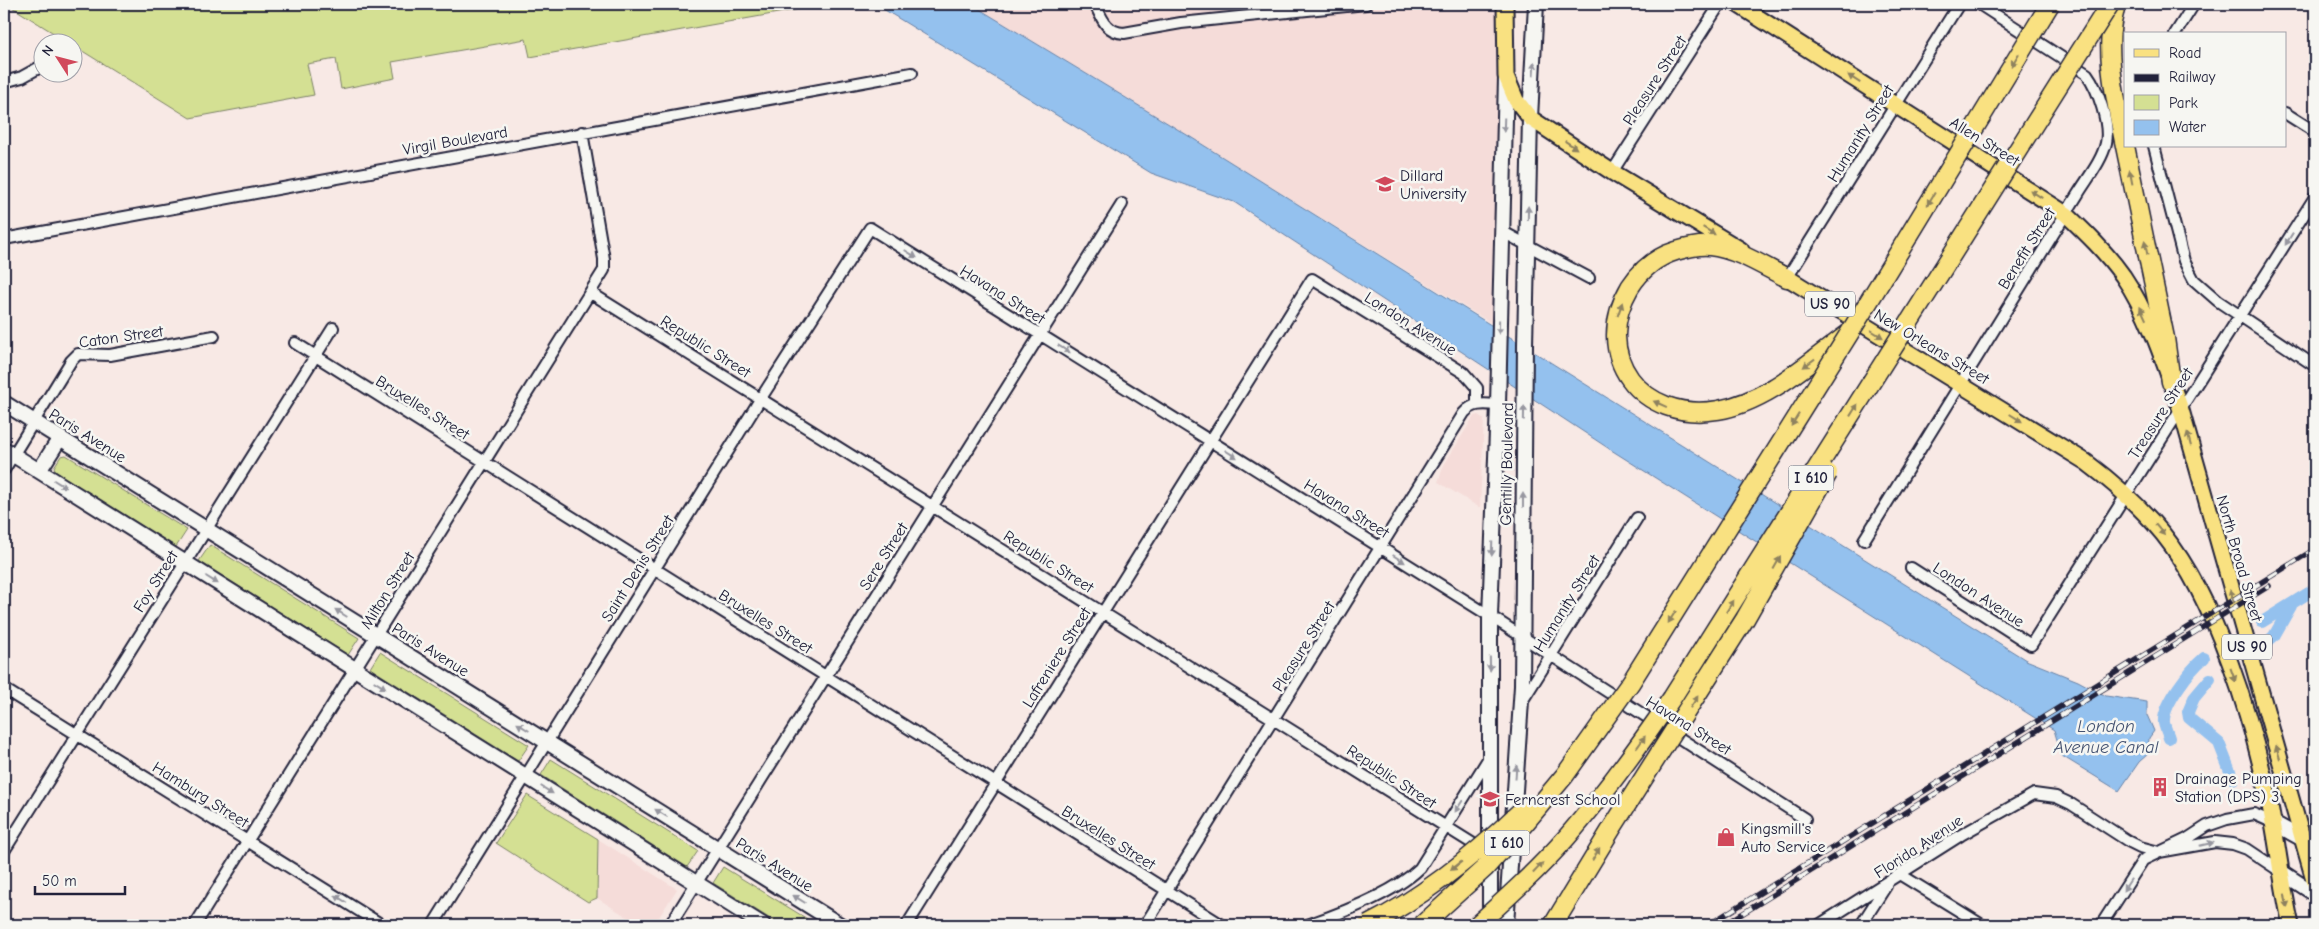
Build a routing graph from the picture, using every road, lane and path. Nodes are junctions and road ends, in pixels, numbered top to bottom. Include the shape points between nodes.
1 (1095, 4) edge
2 (1366, 4) edge
3 (1505, 4) edge
4 (1536, 4) edge
5 (1720, 4) edge
6 (1737, 4) edge
7 (1959, 4) edge
8 (1979, 4) edge
9 (2050, 4) edge
10 (2110, 4) edge
11 (2117, 4) edge
12 (2194, 4) edge
13 (2177, 32) edge
14 (32, 72) edge
15 (912, 72) dead end
16 (1506, 76) junction
17 (4, 82) edge
18 (1895, 106) junction
19 (2286, 114) edge
20 (1530, 118) junction
21 (582, 132) junction
22 (2315, 132) edge
23 (2124, 140) edge
24 (2125, 148) edge
25 (2155, 148) edge
26 (1612, 172) junction
27 (2315, 197) edge
28 (1122, 204) dead end
29 (2066, 214) junction
30 (870, 228) joint
31 (1501, 231) junction
32 (4, 239) edge
33 (1528, 245) junction
34 (1589, 278) dead end
35 (1787, 278) junction
36 (1312, 279) joint
37 (591, 293) junction
38 (2240, 317) junction
39 (332, 328) dead end
40 (1040, 334) junction
41 (1849, 334) junction
42 (214, 336) dead end
43 (295, 343) dead end
44 (315, 356) junction
45 (2163, 358) joint
46 (2315, 366) edge
47 (2171, 382) junction
48 (1960, 383) junction
49 (761, 398) junction
50 (1498, 400) junction
51 (4, 403) edge
52 (1477, 404) junction
53 (2181, 410) junction
54 (33, 421) junction
55 (60, 438) junction
56 (1835, 440) junction
57 (1211, 441) junction
58 (8, 452) edge
59 (484, 463) junction
60 (4, 470) edge
61 (39, 471) junction
62 (2126, 494) junction
63 (932, 506) junction
64 (1638, 518) dead end
65 (206, 529) junction
66 (1864, 540) dead end
67 (1382, 548) junction
68 (185, 563) junction
69 (1911, 568) dead end
70 (654, 570) junction
71 (1102, 612) junction
72 (1490, 616) junction
73 (376, 636) junction
74 (1522, 636) junction
75 (2031, 646) joint
76 (1551, 656) junction
77 (355, 669) junction
78 (826, 676) junction
79 (4, 689) edge
80 (1521, 704) junction
81 (1275, 719) junction
82 (76, 735) junction
83 (547, 742) junction
84 (1583, 751) junction
85 (1491, 755) junction
86 (526, 776) junction
87 (996, 783) junction
88 (1805, 819) dead end
89 (2272, 822) junction
90 (1445, 827) junction
91 (248, 841) junction
92 (2309, 842) edge
93 (718, 849) junction
94 (4, 851) edge
95 (2159, 852) junction
96 (1490, 855) junction
97 (2280, 871) junction
98 (1901, 875) junction
99 (696, 883) junction
100 (1888, 883) junction
101 (2315, 883) edge
102 (1167, 890) junction
103 (2315, 894) edge
104 (195, 925) edge
105 (382, 925) edge
106 (433, 925) edge
107 (670, 925) edge
108 (763, 925) edge
109 (840, 925) edge
110 (907, 925) edge
111 (1145, 925) edge
112 (1222, 925) edge
113 (1307, 925) edge
114 (1368, 925) edge
115 (1422, 925) edge
116 (1477, 925) edge
117 (1490, 925) edge
118 (1506, 925) edge
119 (1553, 925) edge
120 (1819, 925) edge
121 (1861, 925) edge
122 (1982, 925) edge
123 (2101, 925) edge
124 (2290, 925) edge

1 - 2 street via 1104,24 1117,33 1124,33 1181,23
3 - 16 main road, Gentilly Boulevard / US 90
20 -> 4 street, Gentilly Boulevard
5 - 26 street, Pleasure Street
18 -> 6 main road, Allen Street / US 90
7 - 18 street, Humanity Street
8 - 29 street, Benefit Street via 2087,74 2095,85 2106,142
9 -> 41 highway, I 610, bridge
56 -> 10 highway, I 610, bridge
11 - 23 highway via 2111,47
12 - 13 street
14 - 17 street
15 - 21 street, Virgil Boulevard
16 - 20 main road, New Orleans Street / US 90 via 1516,100
16 -> 31 street, Gentilly Boulevard
29 -> 18 main road, Allen Street / US 90
18 - 35 street, Humanity Street
19 - 22 street
20 -> 26 main road, New Orleans Street / US 90
33 -> 20 street, Gentilly Boulevard
21 - 32 street, Virgil Boulevard
21 - 37 street, Milton Street via 604,259 604,270
47 -> 24 highway via 2165,338
25 - 38 street via 2184,261 2194,280 2206,293
26 -> 35 main road, New Orleans Street / US 90
27 -> 38 street, Treasure Street
28 - 40 street, Sere Street
45 -> 29 main road, Allen Street / US 90 via 2124,277 2098,244
29 - 48 street, Benefit Street
30 -> 40 street, Havana Street
30 - 49 street, Saint Denis Street
31 - 33 street
31 -> 50 street, Gentilly Boulevard
33 - 34 street
74 -> 33 street, Gentilly Boulevard
41 -> 35 highway via 1769,390 1719,410 1676,410 1658,404 1634,386 1620,356 1616,335 1618,314 1637,275 1650,264 1668,253 1709,246 1732,252
35 -> 48 main road, New Orleans Street / US 90
36 - 52 street, London Avenue via 1464,373 1477,388
36 - 57 street, Lafreniere Street
37 - 49 street, Republic Street
37 - 59 street, Milton Street
38 - 46 street
38 - 53 street, Treasure Street
39 - 44 street, Foy Street
40 -> 57 street, Havana Street
40 - 63 street, Sere Street
41 -> 84 highway, I 610, bridge via 1641,666
42 - 54 street, Caton Street via 110,355 78,354
43 - 44 street, Bruxelles Street
44 - 59 street, Bruxelles Street
44 - 65 street, Foy Street
45 - 47 main road, North Broad Street / US 90
47 - 53 main road, North Broad Street / US 90
48 -> 62 main road, New Orleans Street / US 90 via 2078,457
48 - 66 street, Benefit Street
49 - 63 street, Republic Street
49 - 70 street, Saint Denis Street
50 - 52 street
50 -> 72 street, Gentilly Boulevard
51 - 54 street, Paris Avenue
52 - 67 street, Pleasure Street via 1464,413
53 - 62 street, Treasure Street
92 -> 53 main road, North Broad Street / US 90
54 - 55 street, Paris Avenue
54 - 58 street, Caton Street
55 - 61 street
55 - 65 street, Paris Avenue
116 -> 56 highway, I 610, bridge via 1519,888 1566,838 1628,762
119 -> 56 highway, bridge via 1745,619 1833,463
57 -> 67 street, Havana Street
57 - 71 street, Lafreniere Street
58 - 60 street, Caton Street
58 - 61 street
59 - 70 street, Bruxelles Street
59 - 73 street, Milton Street
61 -> 68 street
62 - 75 street, Treasure Street
62 -> 89 main road, New Orleans Street / US 90 via 2175,550 2210,613 2246,714
63 - 71 street, Republic Street
63 - 78 street, Sere Street
64 - 76 street, Humanity Street
65 - 68 street, Foy Street
73 -> 65 street, Paris Avenue
67 -> 72 street, Havana Street
67 - 81 street, Pleasure Street
68 -> 77 street
68 - 82 street, Foy Street
69 - 75 street, London Avenue
70 - 78 street, Bruxelles Street
70 - 83 street, Saint Denis Street
71 - 81 street, Republic Street
71 - 87 street, Lafreniere Street
72 - 74 street, Havana Street
72 -> 85 street, Gentilly Boulevard
73 - 77 street, Milton Street
83 -> 73 street, Paris Avenue
74 - 76 street, Havana Street
74 - 80 street, Gentilly Boulevard
76 - 80 street, Humanity Street
76 - 88 street, Havana Street
77 -> 86 street
77 - 91 street, Milton Street
78 - 87 street, Bruxelles Street
78 - 93 street, Sere Street
79 - 82 street, Hamburg Street
118 -> 80 street, Gentilly Boulevard
81 - 90 street, Republic Street
81 - 102 street, Pleasure Street
82 - 91 street, Hamburg Street
82 - 94 street, Foy Street
83 - 86 street, Saint Denis Street
93 -> 83 street, Paris Avenue
84 -> 114 highway, bridge via 1502,830 1468,858 1429,888
84 - 115 highway, I 610, bridge via 1485,868
85 -> 90 street
85 - 96 street, Gentilly Boulevard
86 -> 99 street
86 - 106 street, Saint Denis Street
87 - 102 street, Bruxelles Street
87 - 110 street, Lafreniere Street
89 - 92 street
89 - 95 street via 2254,814 2227,818
89 - 97 main road, US 90
90 - 96 street, Republic Street
90 - 113 street via 1420,868 1412,875 1364,902
91 - 104 street, Milton Street
105 -> 91 street, Hamburg Street
92 - 101 main road, North Broad Street / US 90
93 - 99 street, Sere Street
109 -> 93 street, Paris Avenue
95 -> 97 street via 2215,842 2233,844 2247,849
95 - 98 street, Florida Avenue via 2128,841 2071,804 2034,794 1961,835
95 -> 123 street via 2143,860
96 - 117 street, Gentilly Boulevard
97 - 103 street
97 -> 124 main road, US 90
98 - 100 street, Florida Avenue
98 - 122 street
99 - 107 street, Sere Street
99 - 108 street
100 - 120 street, Florida Avenue
100 - 121 street
102 - 111 street, Pleasure Street
102 - 112 street, Bruxelles Street

